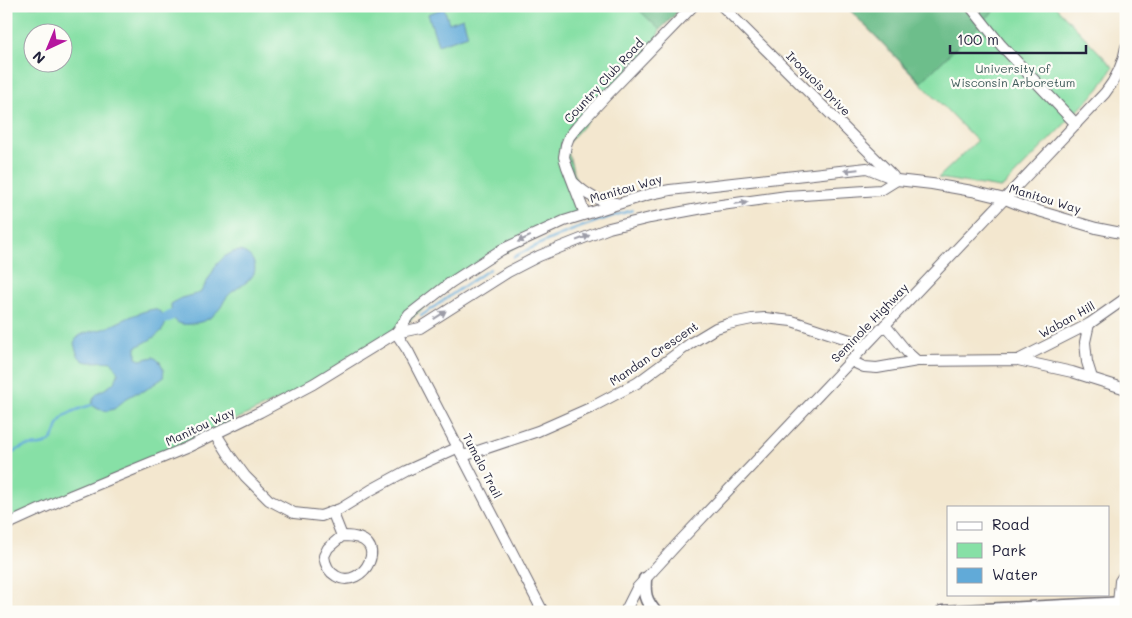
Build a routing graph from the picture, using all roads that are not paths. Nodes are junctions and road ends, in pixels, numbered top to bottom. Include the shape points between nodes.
1 (693, 6) edge
2 (722, 6) edge
3 (970, 6) edge
4 (1126, 47) edge
5 (1126, 74) edge
6 (1114, 82) junction
7 (1076, 124) junction
8 (897, 180) junction
9 (573, 182) junction
10 (1004, 199) junction
11 (619, 203) junction
12 (585, 214) junction
13 (1126, 234) edge
14 (1126, 298) edge
15 (1089, 324) junction
16 (885, 325) junction
17 (396, 333) junction
18 (862, 348) junction
19 (851, 360) junction
20 (1018, 360) junction
21 (917, 361) junction
22 (1092, 378) junction
23 (1126, 389) edge
24 (216, 434) junction
25 (461, 452) junction
26 (332, 512) junction
27 (6, 525) edge
28 (342, 536) junction
29 (1126, 572) edge
30 (645, 579) junction
31 (1122, 604) edge
32 (543, 612) edge
33 (625, 612) edge
34 (655, 612) edge
35 (942, 612) edge

1 - 9 street, Country Club Road via 569,137 564,157
2 - 8 street, Iroquois Drive
3 - 7 street via 1001,45
4 - 6 street, Seminole Highway
5 - 6 street
6 - 7 street, Seminole Highway
7 - 10 street, Seminole Highway
8 - 10 street, Manitou Way
8 -> 11 street, Manitou Way via 867,168 670,190
17 -> 8 street, Manitou Way via 420,328 508,272 609,228 714,206 787,196 881,190
9 - 11 street via 592,197
9 - 12 street, Country Club Road
10 - 13 street, Manitou Way via 1096,228
10 - 16 street, Seminole Highway
11 - 12 street, Manitou Way
12 -> 17 street, Manitou Way via 501,250 409,315
14 - 15 street, Waban Hill
15 - 20 street, Waban Hill
15 - 22 street via 1087,362
16 - 18 street, Seminole Highway
16 - 21 street
17 - 24 street, Manitou Way via 313,384
17 - 25 street, Tumalo Trail
18 - 19 street, Seminole Highway
18 - 25 street, Mandan Crescent via 853,341 792,321 752,318 728,324 690,343 637,383 590,408 538,431
19 - 21 street via 864,367 877,368
19 - 30 street, Seminole Highway
20 - 21 street
20 - 22 street
22 - 23 street
24 - 26 street, Mandan Crescent via 245,476 269,500 294,513 321,516
24 - 27 street, Manitou Way
25 - 26 street, Mandan Crescent via 406,471
25 - 32 street, Tumalo Trail
26 - 28 street
28 - 28 street via 324,556 332,573 346,579 366,569 371,553 362,539
29 - 31 street via 1120,581
30 - 33 street, Seminole Highway
30 - 34 main road via 644,594
31 - 35 main road

